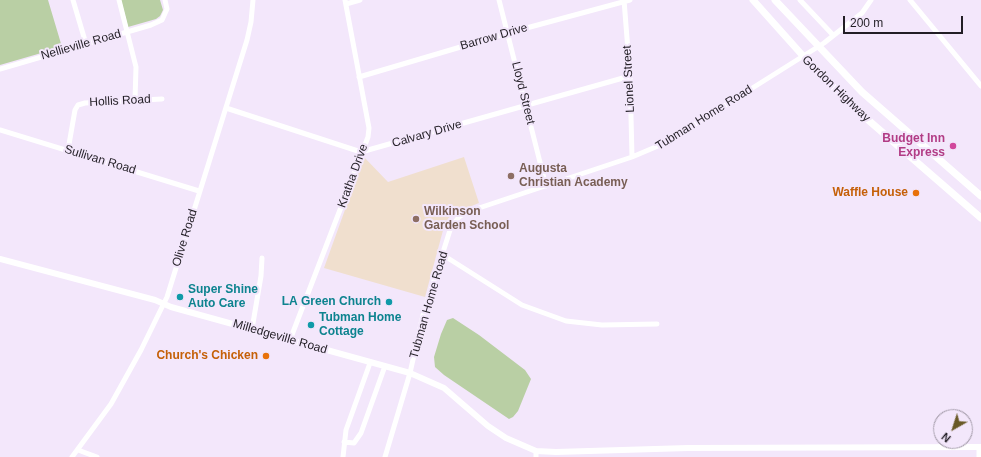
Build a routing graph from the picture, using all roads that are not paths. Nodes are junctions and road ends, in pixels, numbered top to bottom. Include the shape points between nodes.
1 (73, 0) edge
2 (119, 0) edge
3 (165, 0) edge
4 (253, 0) edge
5 (360, 0) edge
6 (498, 0) edge
7 (753, 0) edge
8 (775, 0) edge
9 (800, 0) edge
10 (872, 0) edge
11 (626, 1) edge
12 (912, 1) edge
13 (345, 2) edge
14 (126, 32) junction
15 (508, 33) junction
16 (833, 36) junction
17 (86, 44) junction
18 (817, 47) junction
19 (802, 56) junction
20 (0, 69) edge
21 (630, 76) junction
22 (359, 77) junction
23 (981, 86) edge
24 (162, 99) dead end
25 (135, 100) junction
26 (526, 106) junction
27 (226, 108) junction
28 (0, 130) edge
29 (68, 150) junction
30 (361, 152) junction
31 (632, 158) junction
32 (546, 186) junction
33 (199, 191) junction
34 (981, 196) edge
35 (981, 218) edge
36 (443, 255) junction
37 (262, 258) dead end
38 (0, 259) edge
39 (163, 304) junction
40 (657, 324) dead end
41 (252, 329) junction
42 (290, 340) junction
43 (370, 363) junction
44 (385, 366) junction
45 (410, 373) junction
46 (344, 442) junction
47 (980, 447) edge
48 (78, 450) junction
49 (536, 454) edge
50 (72, 457) edge
51 (97, 457) edge
52 (343, 457) edge
53 (385, 457) edge
54 (979, 457) edge

1 - 17 street
2 - 14 street
3 - 14 street, Nellieville Road via 167,9 162,20
4 - 27 street, Olive Road via 250,30
5 - 13 street
6 - 15 street, Lloyd Street
7 - 19 highway, Gordon Highway
8 - 18 highway, Gordon Highway
9 - 16 street
10 - 16 street, Tubman Home Road via 862,12
11 - 15 street, Barrow Drive
11 - 21 street, Lionel Street
12 - 23 street
13 - 22 street, Kratha Drive
14 - 17 street, Nellieville Road
14 - 25 street via 136,67
15 - 22 street, Barrow Drive
15 - 26 street, Lloyd Street
16 - 18 street, Tubman Home Road
17 - 20 street, Nellieville Road
18 - 19 street, Tubman Home Road
18 - 34 highway, Gordon Highway via 877,106
19 - 31 street, Tubman Home Road via 682,134
19 - 35 highway, Gordon Highway via 870,122
21 - 26 street, Calvary Drive
21 - 31 street, Lionel Street
22 - 30 street, Kratha Drive via 369,128
24 - 25 street, Hollis Road
25 - 29 street, Hollis Road via 78,105
26 - 30 street, Calvary Drive
26 - 32 street, Lloyd Street
27 - 30 street
27 - 33 street, Olive Road
28 - 29 street, Sullivan Road
29 - 33 street, Sullivan Road
30 - 42 street, Kratha Drive
31 - 32 street, Tubman Home Road
32 - 36 street, Tubman Home Road via 458,217 451,227
33 - 39 street, Olive Road via 170,290
36 - 40 street via 522,305 566,321 602,325
36 - 45 street, Tubman Home Road via 423,315
37 - 41 street
38 - 39 main road, Milledgeville Road
39 - 41 main road, Milledgeville Road
39 - 48 street, Olive Road via 111,404
41 - 42 main road, Milledgeville Road
42 - 43 main road, Milledgeville Road
43 - 44 main road, Milledgeville Road
43 - 46 street via 352,411
44 - 45 main road, Milledgeville Road
44 - 46 street via 359,436 354,443
45 - 49 main road, Milledgeville Road via 444,388 488,426
45 - 53 street, Tubman Home Road
46 - 52 street
47 - 49 main road, Milledgeville Road via 681,448
47 - 54 street
48 - 50 street, Olive Road
48 - 51 street

